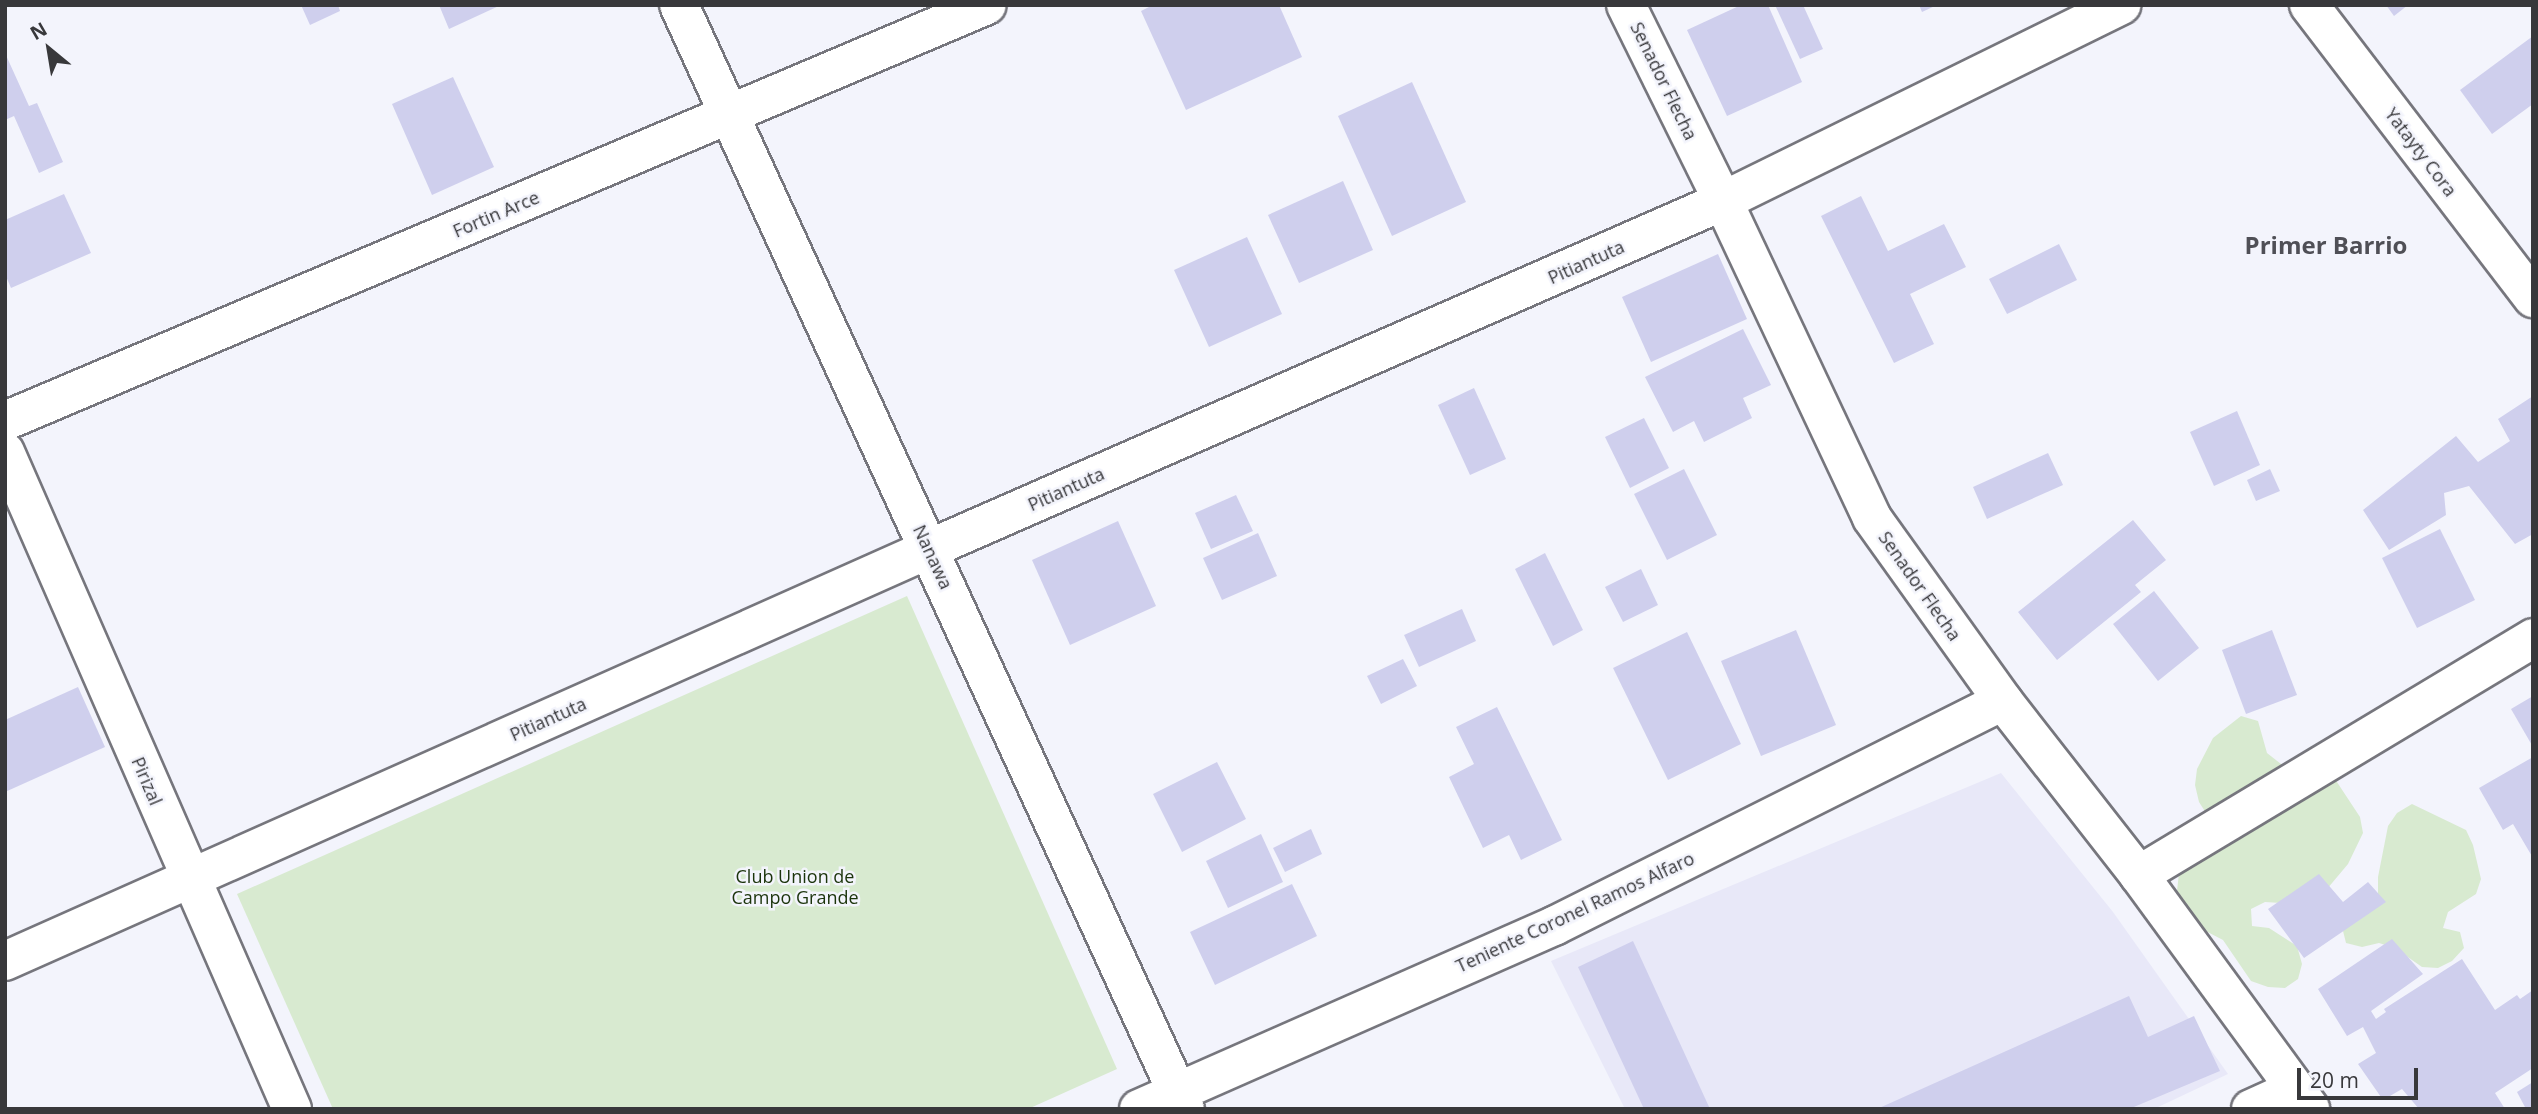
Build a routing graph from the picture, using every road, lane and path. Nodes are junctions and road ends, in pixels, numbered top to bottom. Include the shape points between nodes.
1 (679, 5) edge
2 (987, 5) edge
3 (1626, 5) edge
4 (2121, 5) edge
5 (2309, 5) edge
6 (731, 113) junction
7 (1723, 201) junction
8 (2533, 298) edge
9 (5, 421) edge
10 (5, 452) edge
11 (929, 549) junction
12 (2533, 638) edge
13 (2003, 701) junction
14 (2139, 875) junction
15 (189, 878) junction
16 (5, 961) edge
17 (2302, 1099) edge
18 (1181, 1100) edge
19 (292, 1109) edge
20 (1139, 1109) edge
21 (2251, 1109) edge

1 - 6 street, Nanawa
2 - 6 street, Fortin Arce
3 - 7 street, Senador Flecha
4 - 7 street, Pitiantuta
5 - 8 street, Yatayty Cora
6 - 9 street, Fortin Arce
6 - 11 street, Nanawa
7 - 11 street, Pitiantuta
7 - 13 street, Senador Flecha via 1872,519
10 - 15 street, Pirizal
11 - 15 street, Pitiantuta
11 - 18 street, Nanawa
12 - 14 street
13 - 14 street, Senador Flecha
13 - 18 street, Teniente Coronel Ramos Alfaro via 1554,926
14 - 17 street, Senador Flecha
15 - 16 street, Pitiantuta
15 - 19 street, Pirizal
17 - 21 street
18 - 20 street, Teniente Coronel Ramos Alfaro

